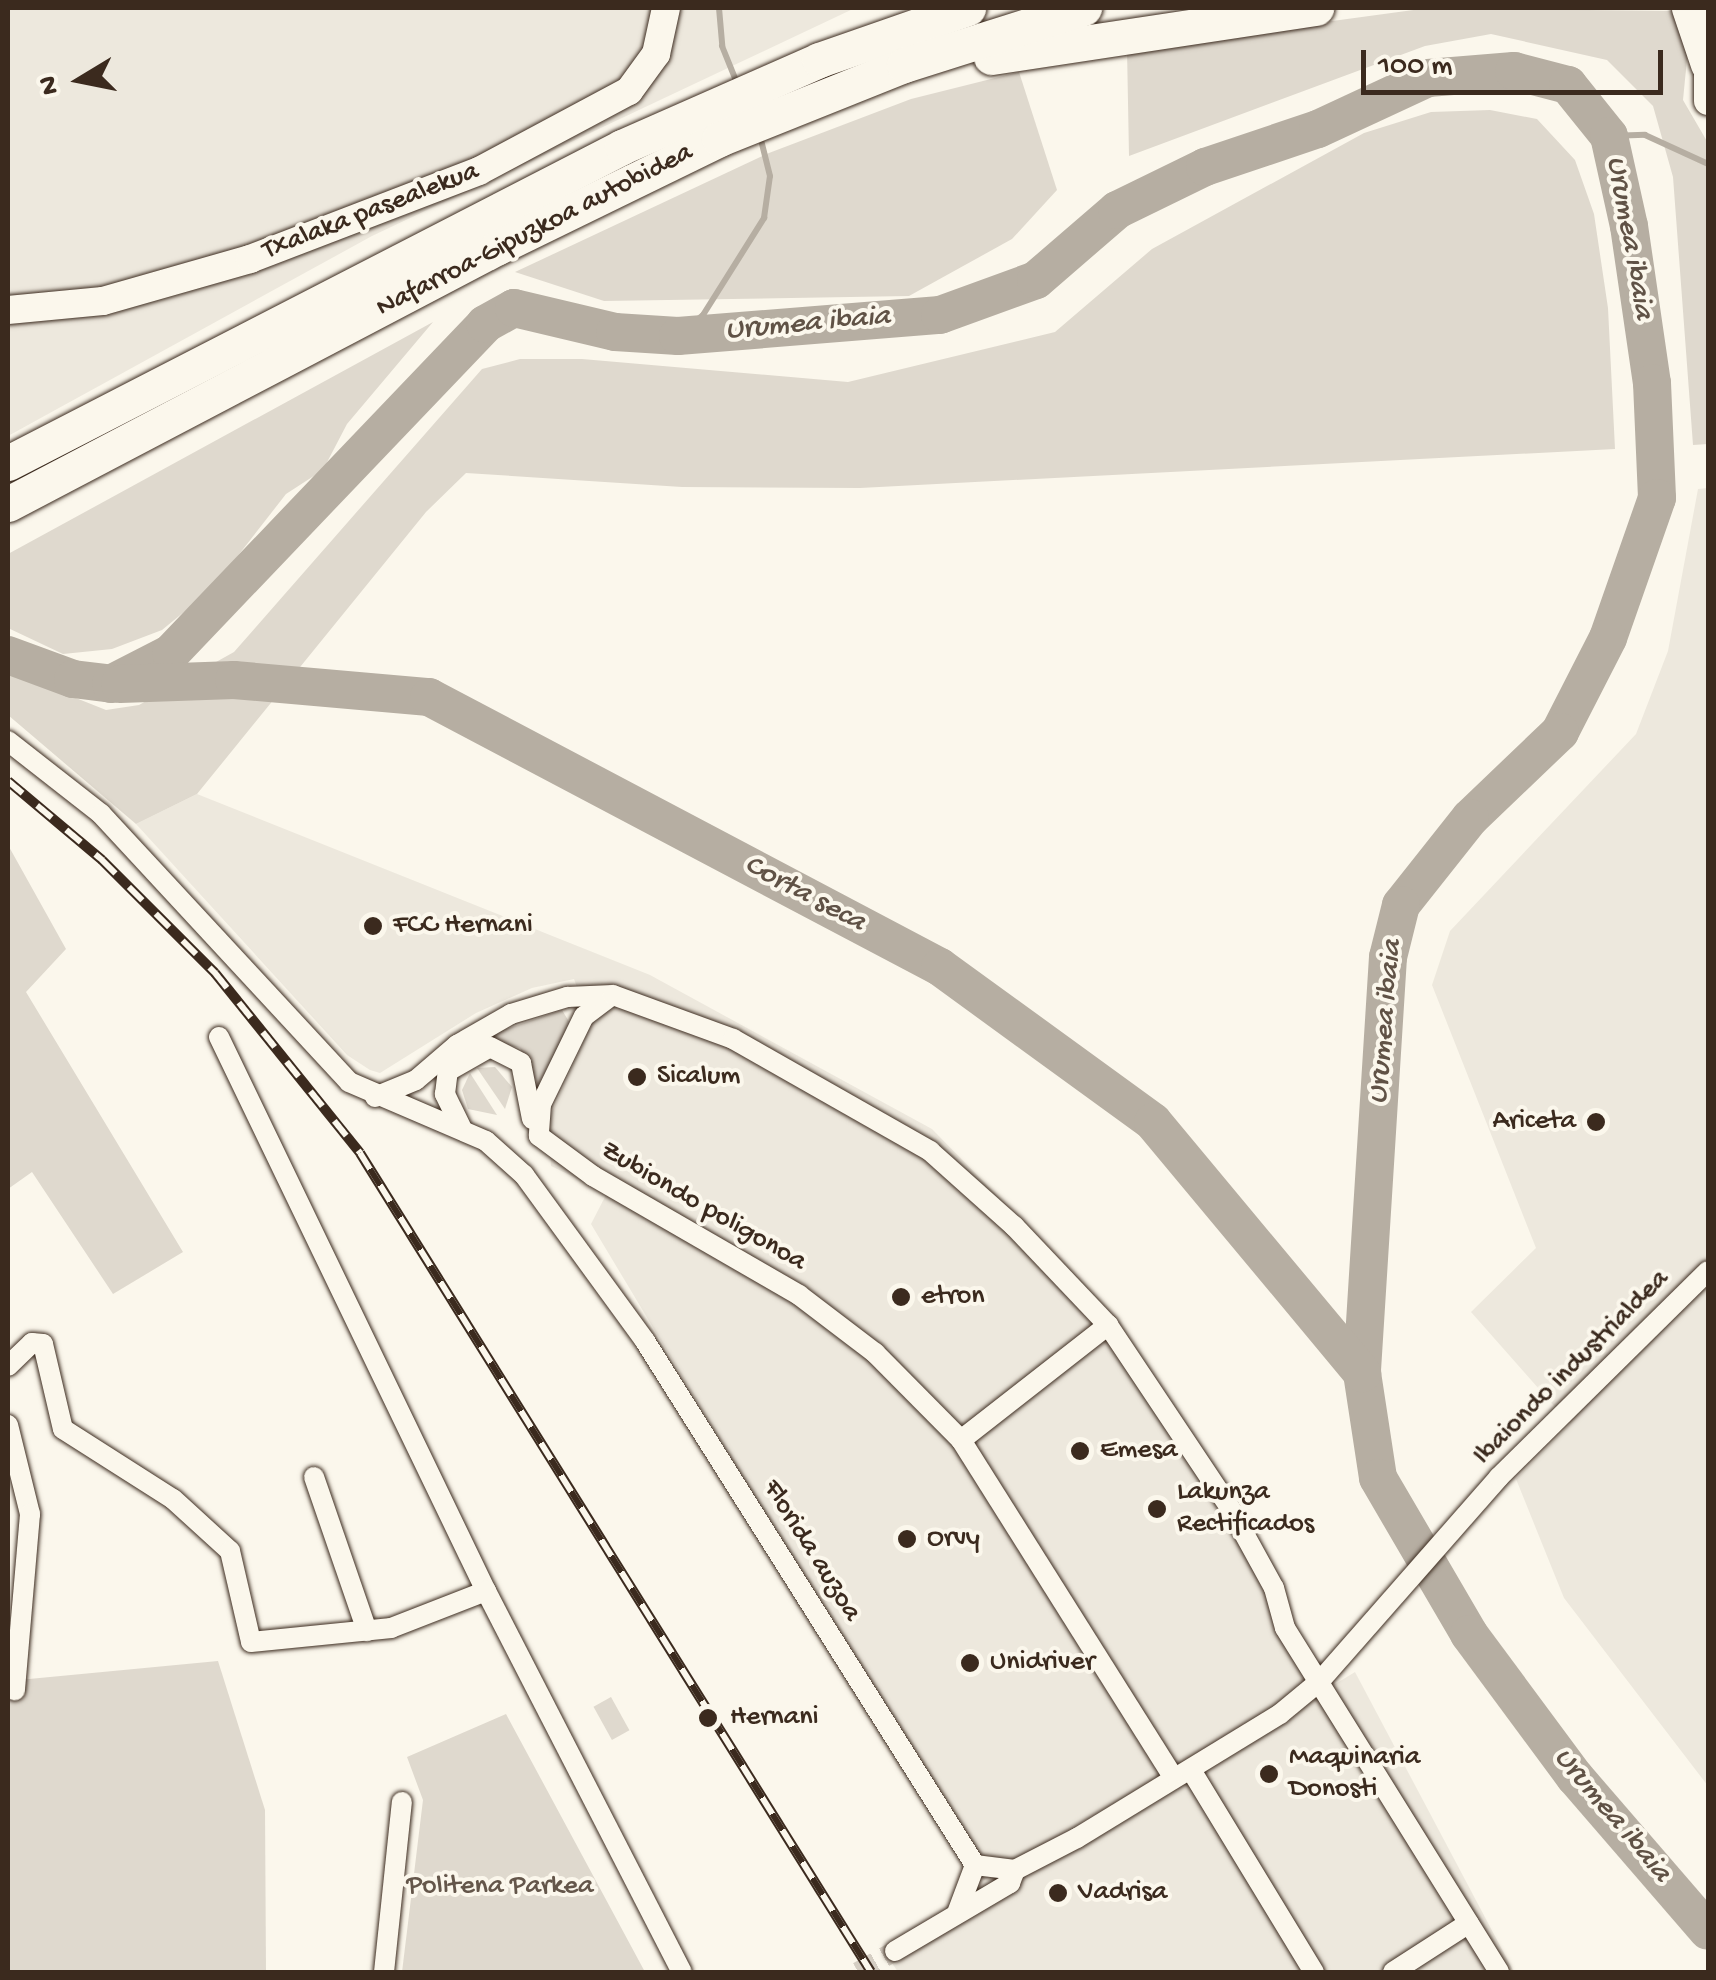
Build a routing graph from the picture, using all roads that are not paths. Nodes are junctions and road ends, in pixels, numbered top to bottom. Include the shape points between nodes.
1 (666, 8) edge
2 (941, 8) edge
3 (968, 8) edge
4 (1084, 8) edge
5 (1316, 8) edge
6 (1688, 8) edge
7 (1706, 8) edge
8 (1708, 18) edge
9 (895, 33) junction
10 (1708, 64) edge
11 (831, 85) junction
12 (1708, 101) edge
13 (8, 310) edge
14 (8, 463) edge
15 (8, 504) edge
16 (8, 741) edge
17 (613, 995) junction
18 (219, 1037) dead end
19 (428, 1069) junction
20 (445, 1094) junction
21 (373, 1098) junction
22 (420, 1110) junction
23 (461, 1127) junction
24 (540, 1136) junction
25 (1708, 1270) edge
26 (1108, 1325) junction
27 (8, 1366) edge
28 (8, 1425) edge
29 (961, 1440) junction
30 (314, 1477) dead end
31 (486, 1590) junction
32 (368, 1630) junction
33 (1320, 1681) junction
34 (15, 1690) dead end
35 (1182, 1772) junction
36 (402, 1802) dead end
37 (975, 1864) junction
38 (1015, 1870) junction
39 (957, 1913) junction
40 (1469, 1923) junction
41 (894, 1951) tunnel mouth
42 (384, 1972) edge
43 (682, 1972) edge
44 (1314, 1972) edge
45 (1394, 1972) edge
46 (1499, 1972) edge

1 - 13 main road, Txalaka pasealekua via 656,54 629,91 479,171 250,260 102,301
2 - 9 highway
3 - 9 highway, Nafarroa-Gipuzkoa autobidea
4 - 11 highway, Nafarroa-Gipuzkoa autobidea
5 - 11 highway
6 - 10 highway
7 - 8 main road
9 - 11 highway, Nafarroa-Gipuzkoa autobidea
10 - 12 main road
11 - 14 highway, Nafarroa-Gipuzkoa autobidea via 498,208
11 - 15 highway, Nafarroa-Gipuzkoa autobidea via 515,238
16 - 21 street via 43,762 100,814 270,990 336,1070
17 - 19 street via 567,996 511,1014
17 - 24 street via 584,1016 540,1104
17 - 26 street via 733,1039 930,1151 1014,1226
18 - 31 street
19 - 21 street
19 - 22 street
20 - 22 street
20 - 23 street
20 - 24 street via 455,1062 480,1049 500,1050 521,1063
21 - 22 street, Florida auzoa
22 - 23 street, Florida auzoa
23 - 37 street, Florida auzoa via 498,1149 524,1176 645,1341
24 - 29 street, Zubiondo poligonoa via 593,1176 800,1295 875,1354
25 - 33 street, Ibaiondo industrialdea via 1475,1505
26 - 29 street
26 - 33 street via 1230,1508 1274,1588 1285,1628
27 - 32 street via 32,1342 44,1344 63,1429 173,1499 230,1551 252,1642
28 - 34 street via 30,1514
29 - 35 street, Zubiondo poligonoa
30 - 32 street
31 - 32 street via 391,1628
31 - 43 street
33 - 35 street
33 - 40 street
35 - 38 street
35 - 44 street
36 - 42 street
37 - 38 street
37 - 39 street
38 - 39 street via 1010,1883
39 - 41 street
40 - 45 street
40 - 46 street

